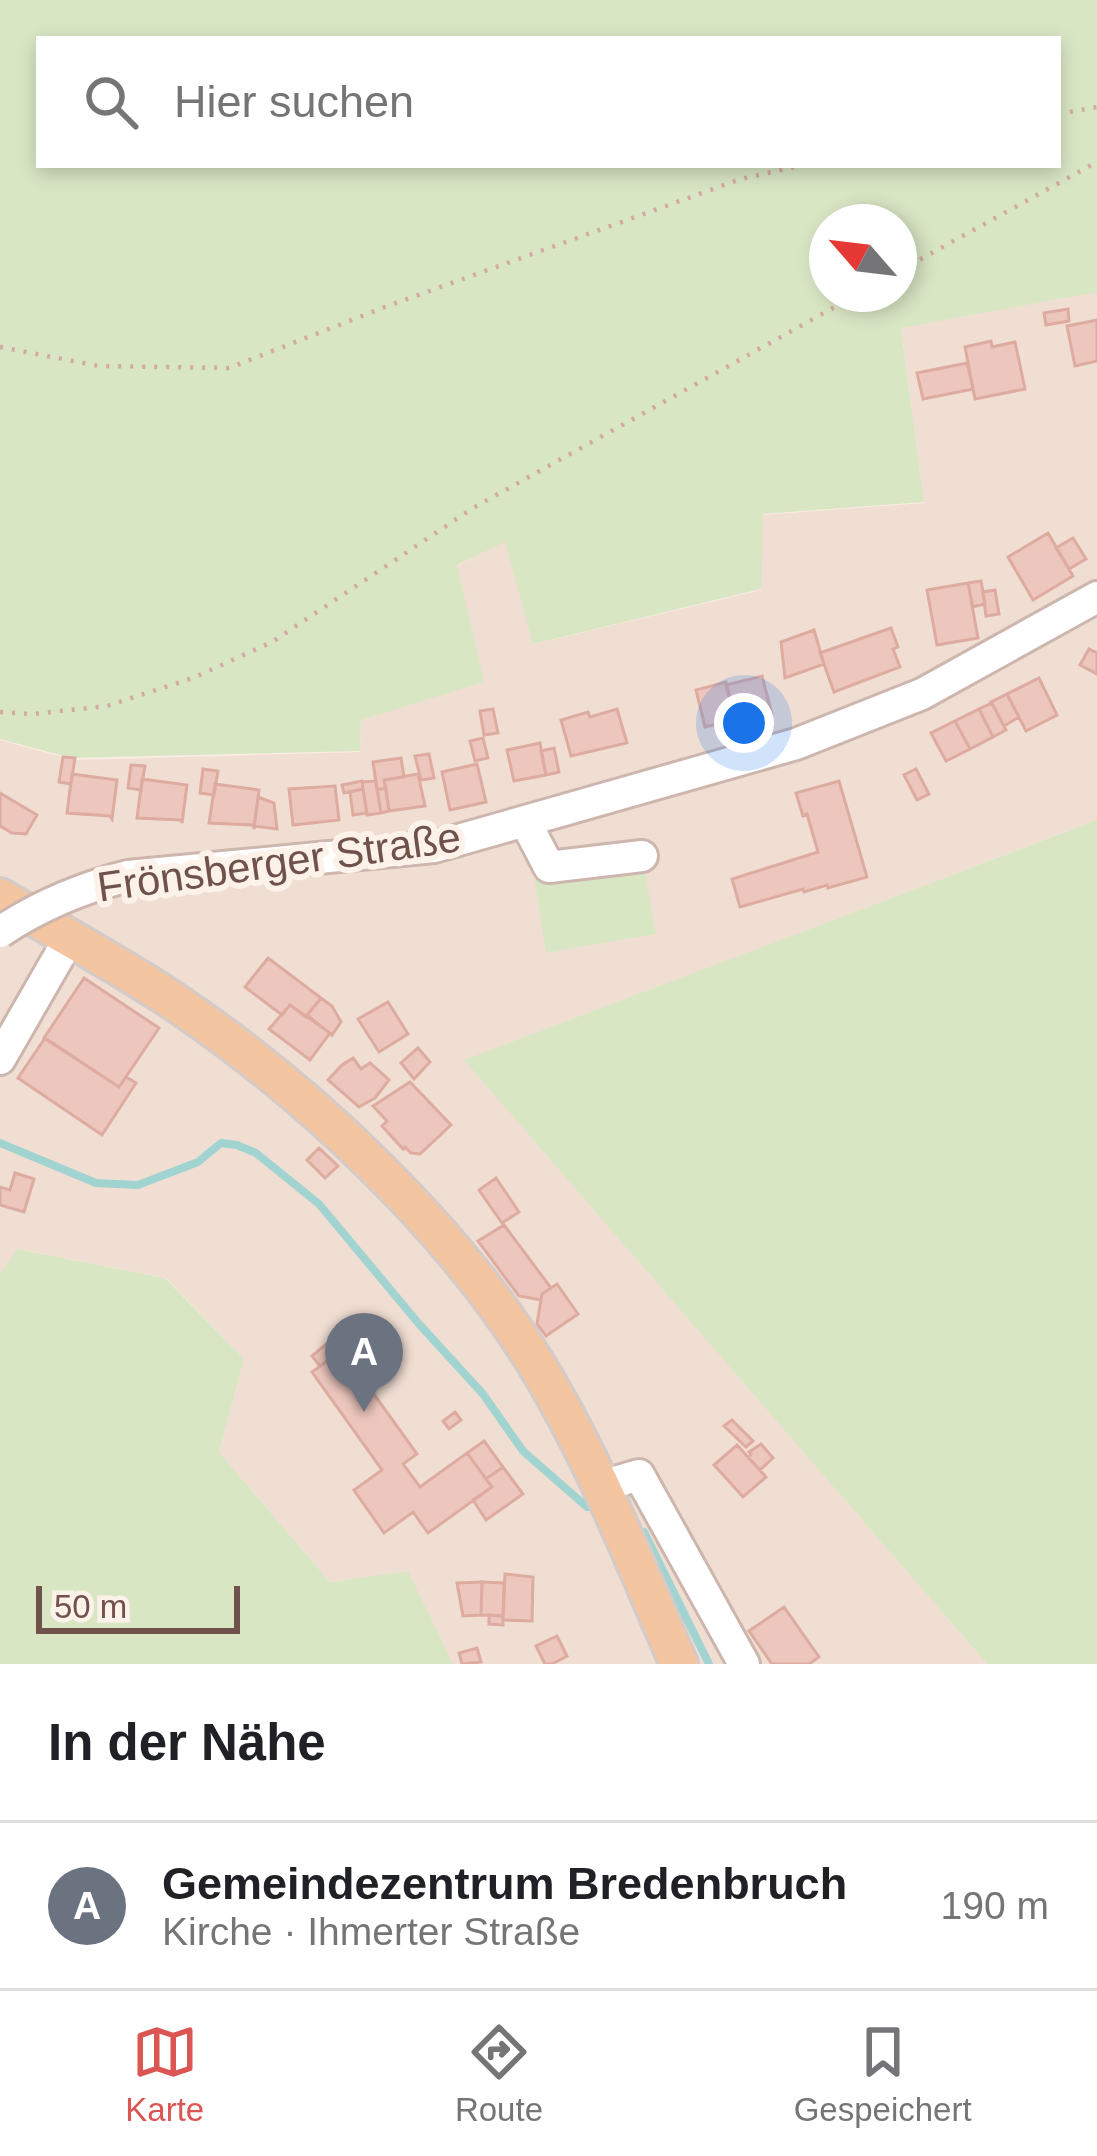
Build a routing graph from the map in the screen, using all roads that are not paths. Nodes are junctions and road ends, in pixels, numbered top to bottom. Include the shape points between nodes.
1 (1097, 597) edge
2 (525, 821) junction
3 (642, 856) dead end
4 (0, 897) edge
5 (0, 932) edge
6 (69, 939) junction
7 (0, 1059) edge
8 (602, 1486) junction
9 (679, 1664) edge
10 (744, 1664) edge

1 - 2 street, Frönsberger Straße via 922,694 796,744
2 - 3 street via 549,867
2 - 5 street, Frönsberger Straße, bridge via 434,847 128,876 86,886
4 - 6 main road
6 - 7 street
6 - 8 main road via 187,1010 271,1073 411,1204 531,1355
8 - 9 main road
8 - 10 street via 639,1475

